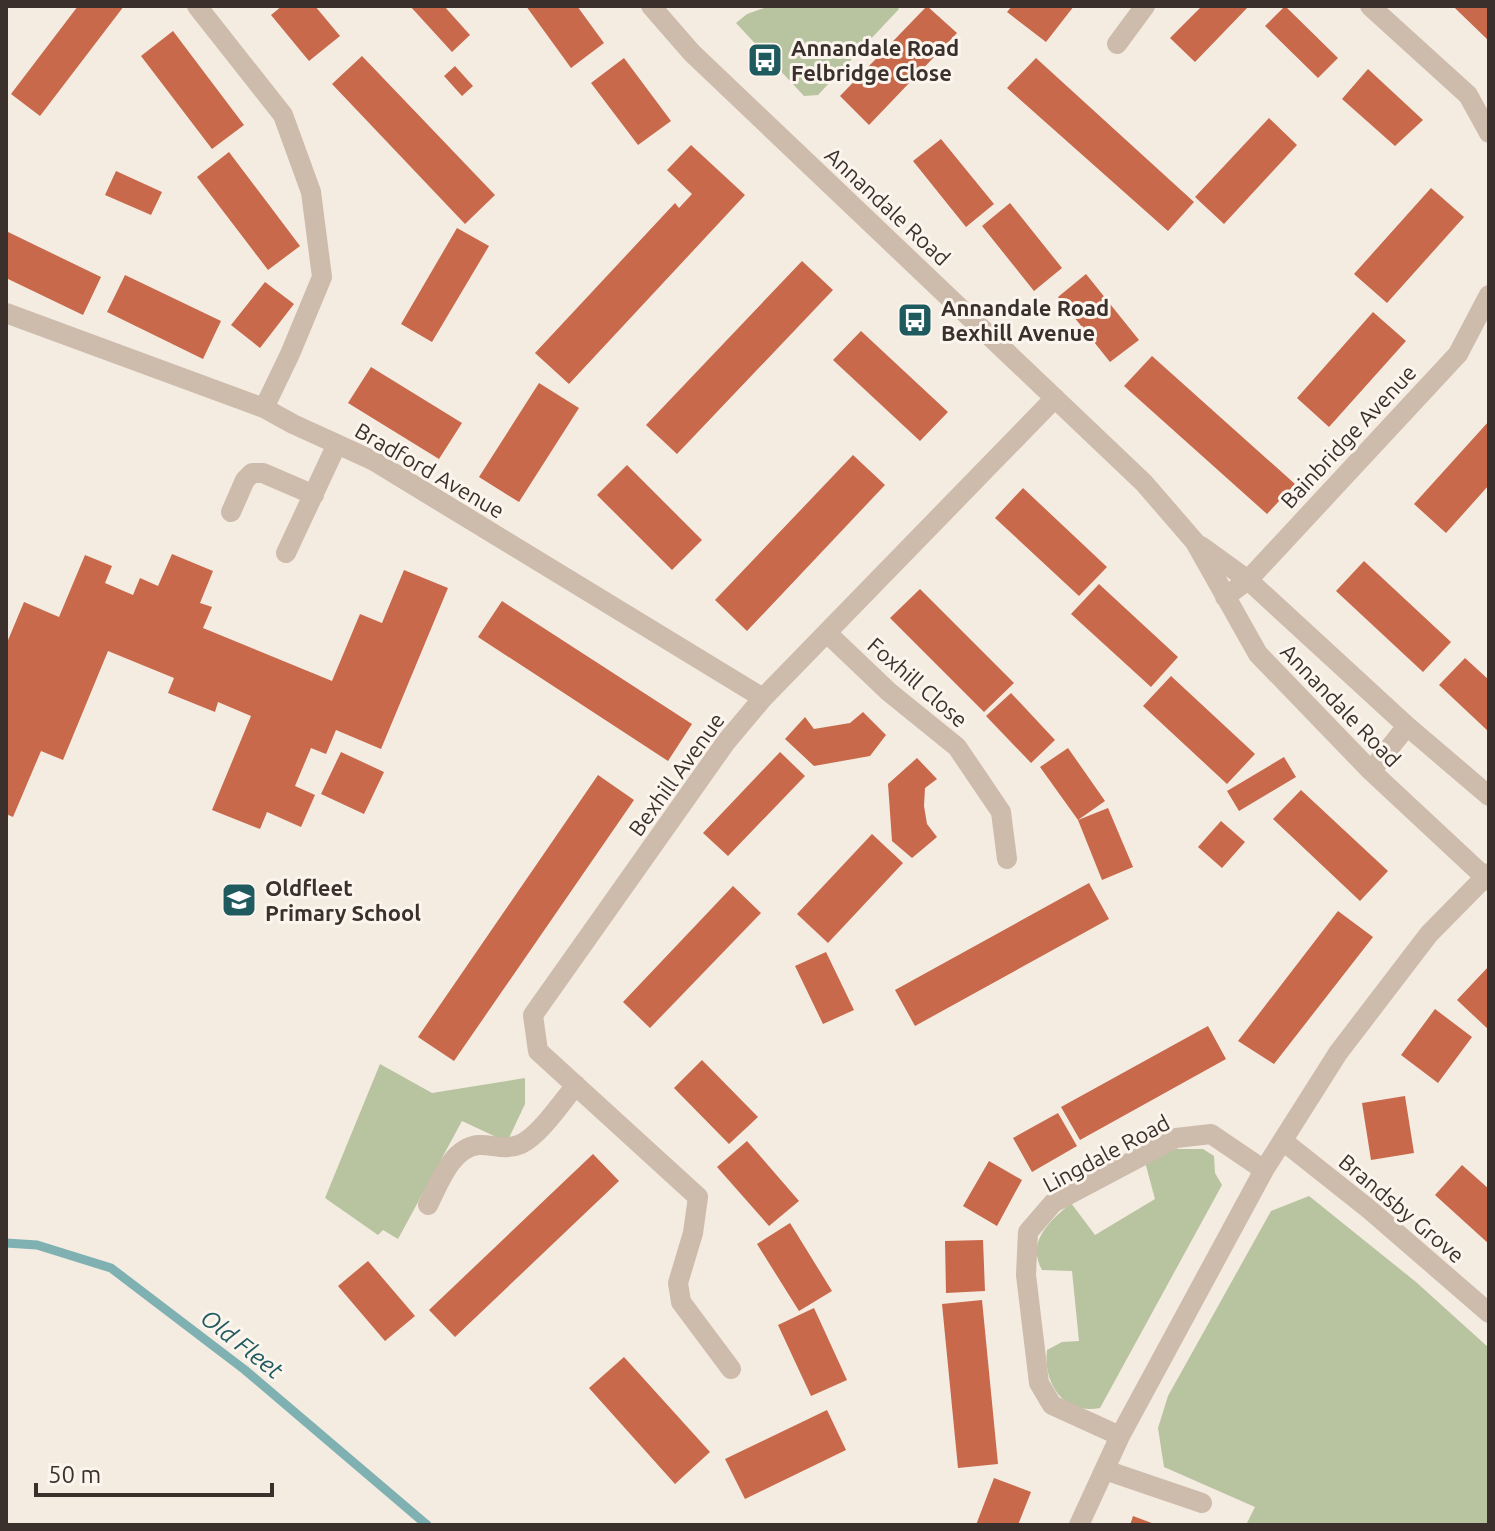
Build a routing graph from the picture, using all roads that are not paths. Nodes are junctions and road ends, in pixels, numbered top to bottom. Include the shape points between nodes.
1 (197, 6) edge
2 (651, 6) edge
3 (1145, 6) edge
4 (1370, 6) edge
5 (1117, 44) dead end
6 (1489, 133) edge
7 (1489, 295) edge
8 (6, 313) edge
9 (1055, 398) junction
10 (264, 408) junction
11 (337, 444) junction
12 (314, 495) junction
13 (231, 512) dead end
14 (1195, 542) junction
15 (286, 553) dead end
16 (1248, 580) junction
17 (1225, 597) junction
18 (827, 633) junction
19 (763, 698) junction
20 (1407, 726) junction
21 (1371, 771) junction
22 (1489, 796) edge
23 (1007, 859) dead end
24 (1488, 877) edge
25 (576, 1085) junction
26 (1283, 1141) junction
27 (1264, 1170) junction
28 (428, 1205) dead end
29 (1489, 1313) edge
30 (731, 1369) dead end
31 (1120, 1436) junction
32 (1105, 1470) junction
33 (1202, 1503) dead end
34 (1079, 1525) edge

1 - 10 street via 283,115 311,192 322,277
2 - 9 street, Annandale Road via 692,53
3 - 5 street
4 - 6 street via 1468,95
7 - 16 street, Bainbridge Avenue via 1458,354
8 - 10 street, Bradford Avenue
9 - 14 street, Annandale Road via 1144,483
9 - 18 street, Bexhill Avenue
10 - 11 street, Bradford Avenue
11 - 12 street
11 - 19 street, Bradford Avenue via 387,469
12 - 13 street via 252,473
12 - 15 street
14 - 16 street, Annandale Road
14 - 17 street, Annandale Road
16 - 17 street, Bainbridge Avenue
16 - 20 street, Annandale Road
17 - 21 street, Annandale Road via 1258,654
18 - 19 street, Bexhill Avenue
18 - 23 street, Foxhill Close via 957,747 1001,812
19 - 25 street, Bexhill Avenue via 726,742 533,1015 538,1051
20 - 21 street
20 - 22 street, Annandale Road
21 - 24 street, Annandale Road
24 - 26 street via 1420,946 1338,1053
25 - 28 street via 518,1146 478,1145 457,1154
25 - 30 street, Bexhill Avenue via 698,1197 678,1283 681,1302
26 - 27 street
26 - 29 street, Brandsby Grove
27 - 31 street
27 - 31 street, Lingdale Road via 1211,1134 1176,1138 1053,1203 1028,1232 1026,1275 1039,1383 1052,1405
31 - 32 street
32 - 33 street
32 - 34 street

